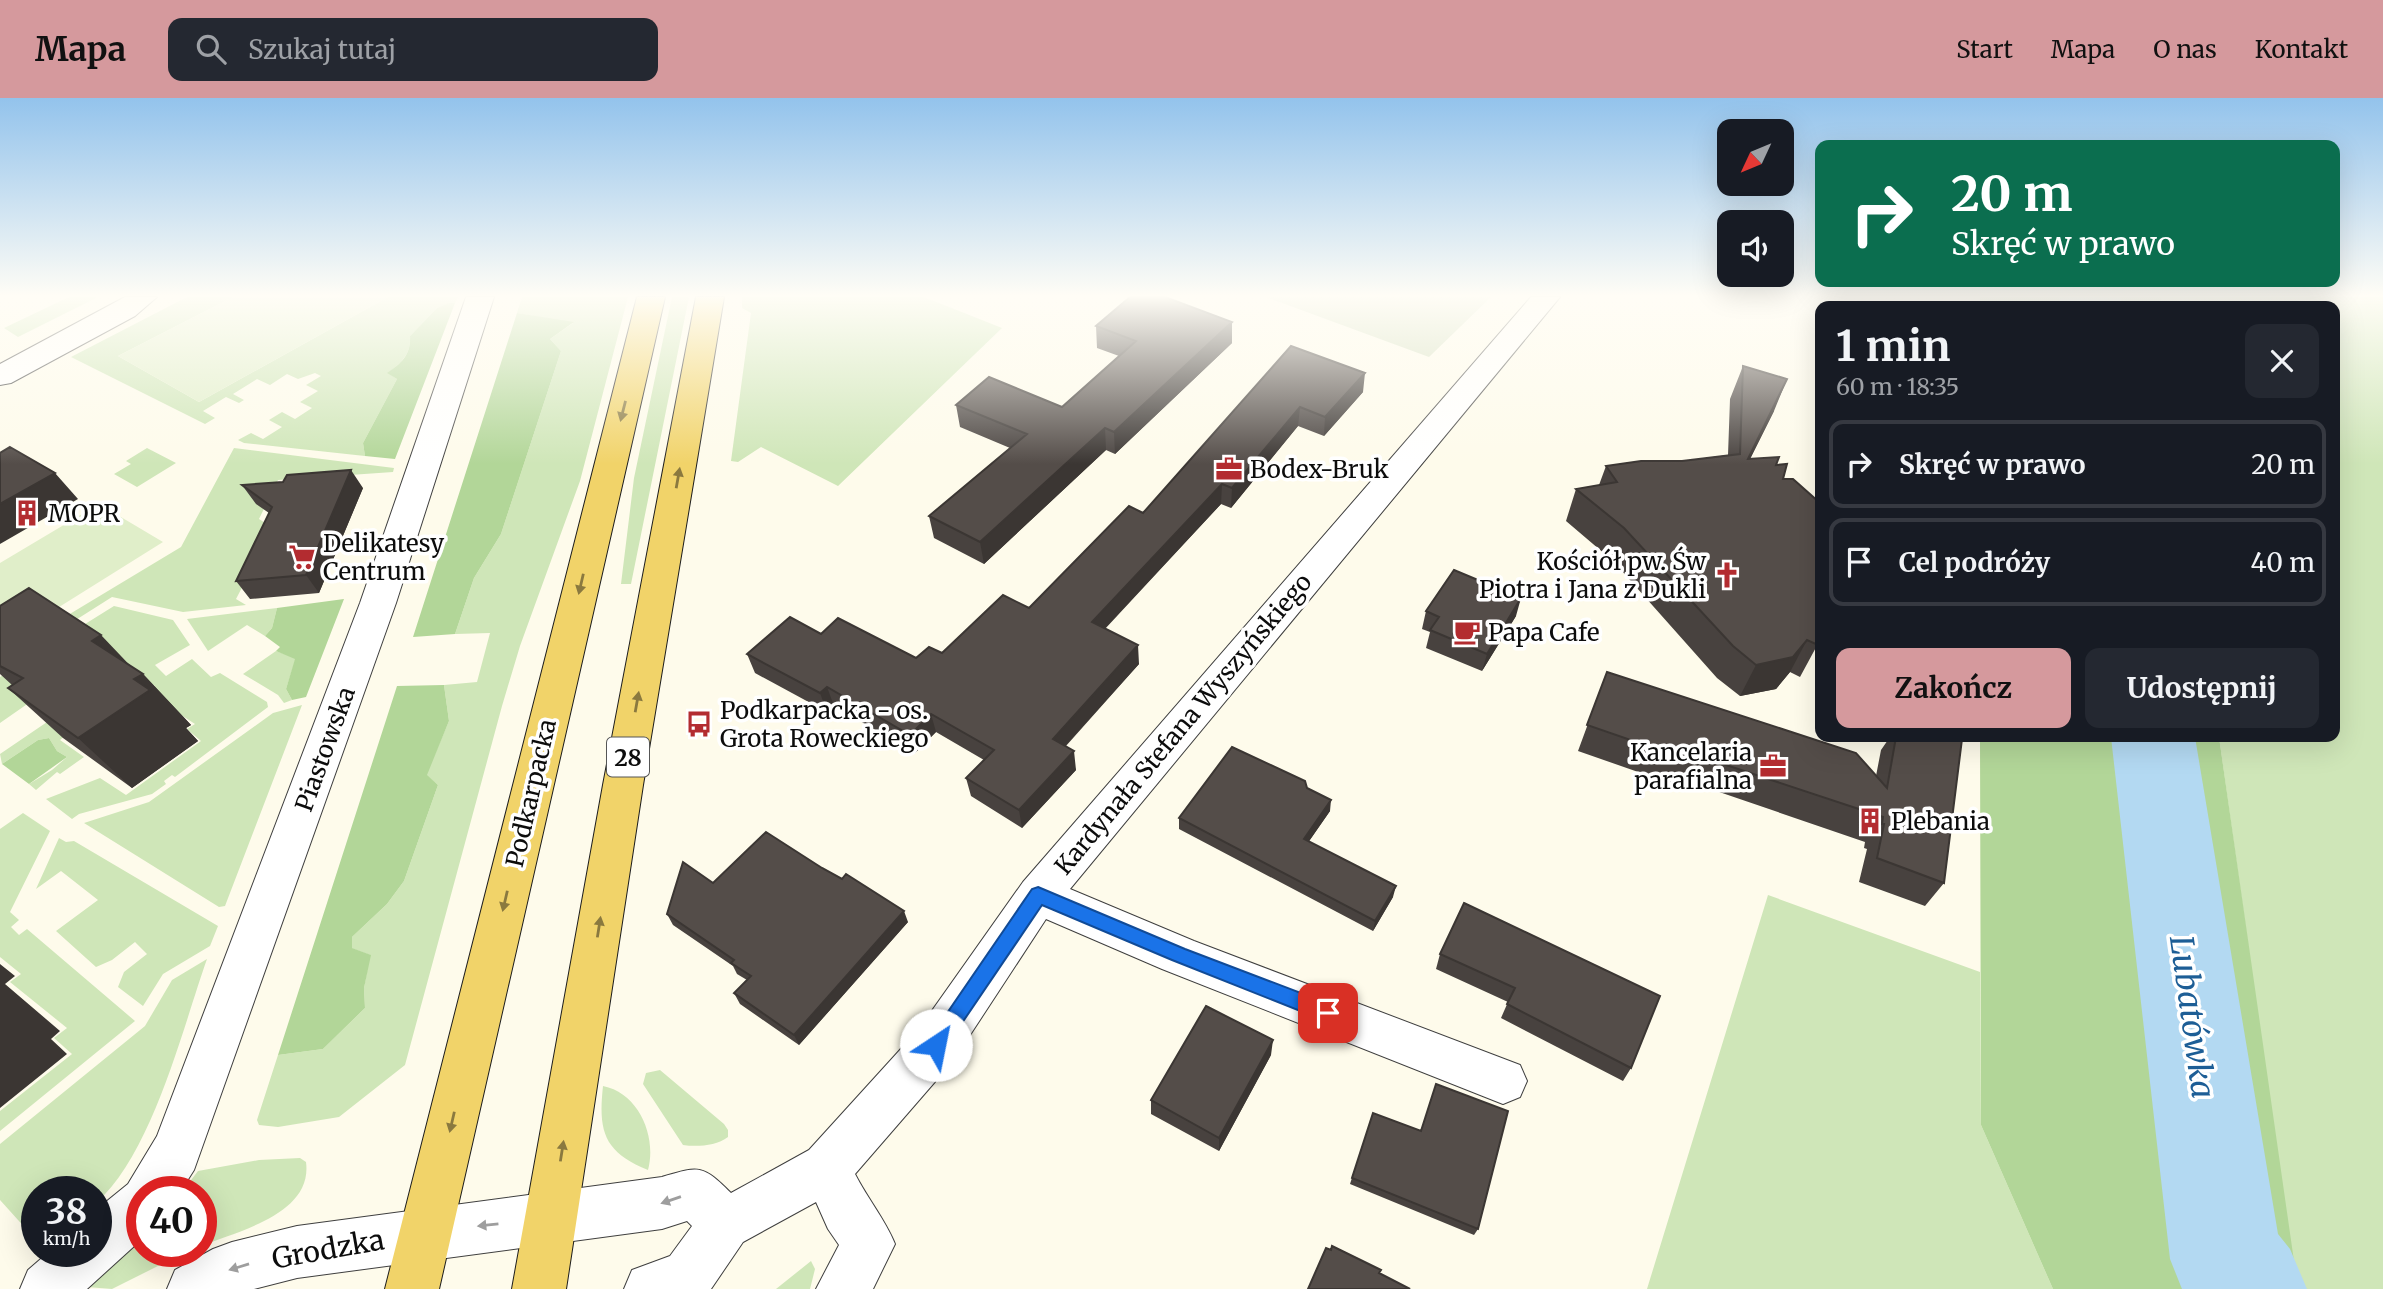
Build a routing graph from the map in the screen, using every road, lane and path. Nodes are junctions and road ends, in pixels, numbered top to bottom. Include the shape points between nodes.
1 (44, 353) edge
2 (461, 353) edge
3 (638, 353) edge
4 (700, 353) edge
5 (1499, 353) edge
6 (0, 376) edge
7 (1038, 895) junction
8 (1503, 1081) dead end
9 (827, 1167) junction
10 (160, 1176) edge
11 (126, 1218) edge
12 (551, 1218) junction
13 (724, 1224) junction
14 (112, 1231) edge
15 (426, 1233) junction
16 (72, 1267) edge
17 (47, 1289) edge
18 (194, 1289) edge
19 (412, 1289) edge
20 (539, 1289) edge
21 (651, 1289) edge
22 (843, 1289) edge

1 - 6 street
2 - 10 street, Piastowska via 378,603 176,1152
3 -> 15 main road, Podkarpacka
12 -> 4 main road, 28
5 - 7 street, Kardynała Stefana Wyszyńskiego
7 - 8 street
7 - 9 street, Kardynała Stefana Wyszyńskiego via 936,1045
9 - 13 street, Kardynała Stefana Wyszyńskiego
9 - 22 street via 846,1211 869,1244
11 - 14 street
13 -> 12 street, Grodzka via 695,1193 662,1203
12 -> 15 street, Grodzka
12 - 20 main road, 28
13 - 21 street via 687,1277
15 -> 18 street, Grodzka via 297,1252 232,1268
15 - 19 main road, Podkarpacka
16 - 17 street

